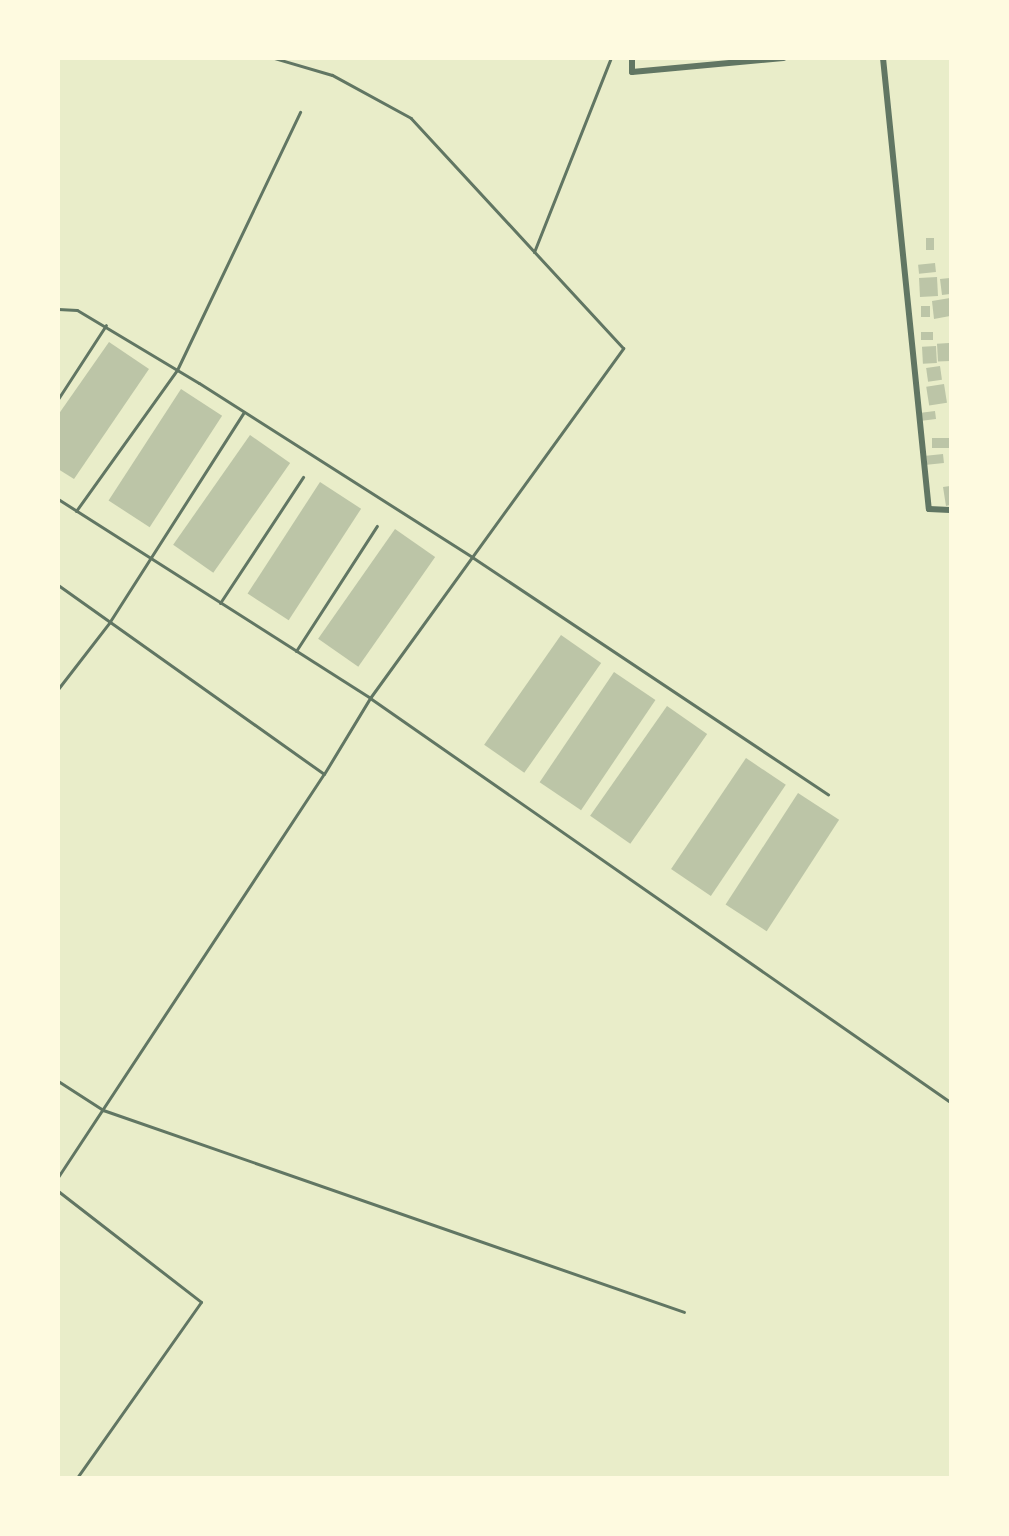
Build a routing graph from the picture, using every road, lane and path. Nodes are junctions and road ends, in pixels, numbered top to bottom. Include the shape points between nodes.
1 (273, 58) edge
2 (611, 58) edge
3 (632, 58) edge
4 (783, 58) edge
5 (883, 58) edge
6 (300, 112) dead end
7 (534, 252) junction
8 (58, 309) edge
9 (106, 325) junction
10 (177, 370) junction
11 (58, 399) edge
12 (244, 412) junction
13 (303, 477) dead end
14 (58, 499) edge
15 (951, 510) edge
16 (76, 511) junction
17 (377, 526) dead end
18 (472, 557) junction
19 (150, 558) junction
20 (58, 585) edge
21 (220, 603) junction
22 (109, 623) junction
23 (297, 651) junction
24 (58, 689) edge
25 (370, 698) junction
26 (324, 774) junction
27 (828, 794) dead end
28 (58, 1081) edge
29 (951, 1102) edge
30 (103, 1110) junction
31 (58, 1177) edge
32 (58, 1191) edge
33 (684, 1312) dead end
34 (77, 1478) edge

1 - 7 lane via 332,75 411,118
2 - 7 lane
3 - 4 street via 632,72
5 - 15 street via 929,509
6 - 10 lane
7 - 18 lane via 622,348
8 - 9 lane via 77,310
9 - 10 lane
9 - 11 lane
10 - 12 lane
10 - 16 lane
12 - 18 lane
12 - 19 lane
13 - 21 lane
14 - 16 lane
16 - 19 lane
17 - 23 lane
18 - 25 lane
18 - 27 lane
19 - 21 lane
19 - 22 lane
20 - 22 lane
21 - 23 lane
22 - 24 lane
22 - 26 lane
23 - 25 lane
25 - 26 lane
25 - 29 lane
26 - 30 lane
28 - 30 lane
30 - 31 lane
30 - 33 lane
32 - 34 lane via 201,1302

